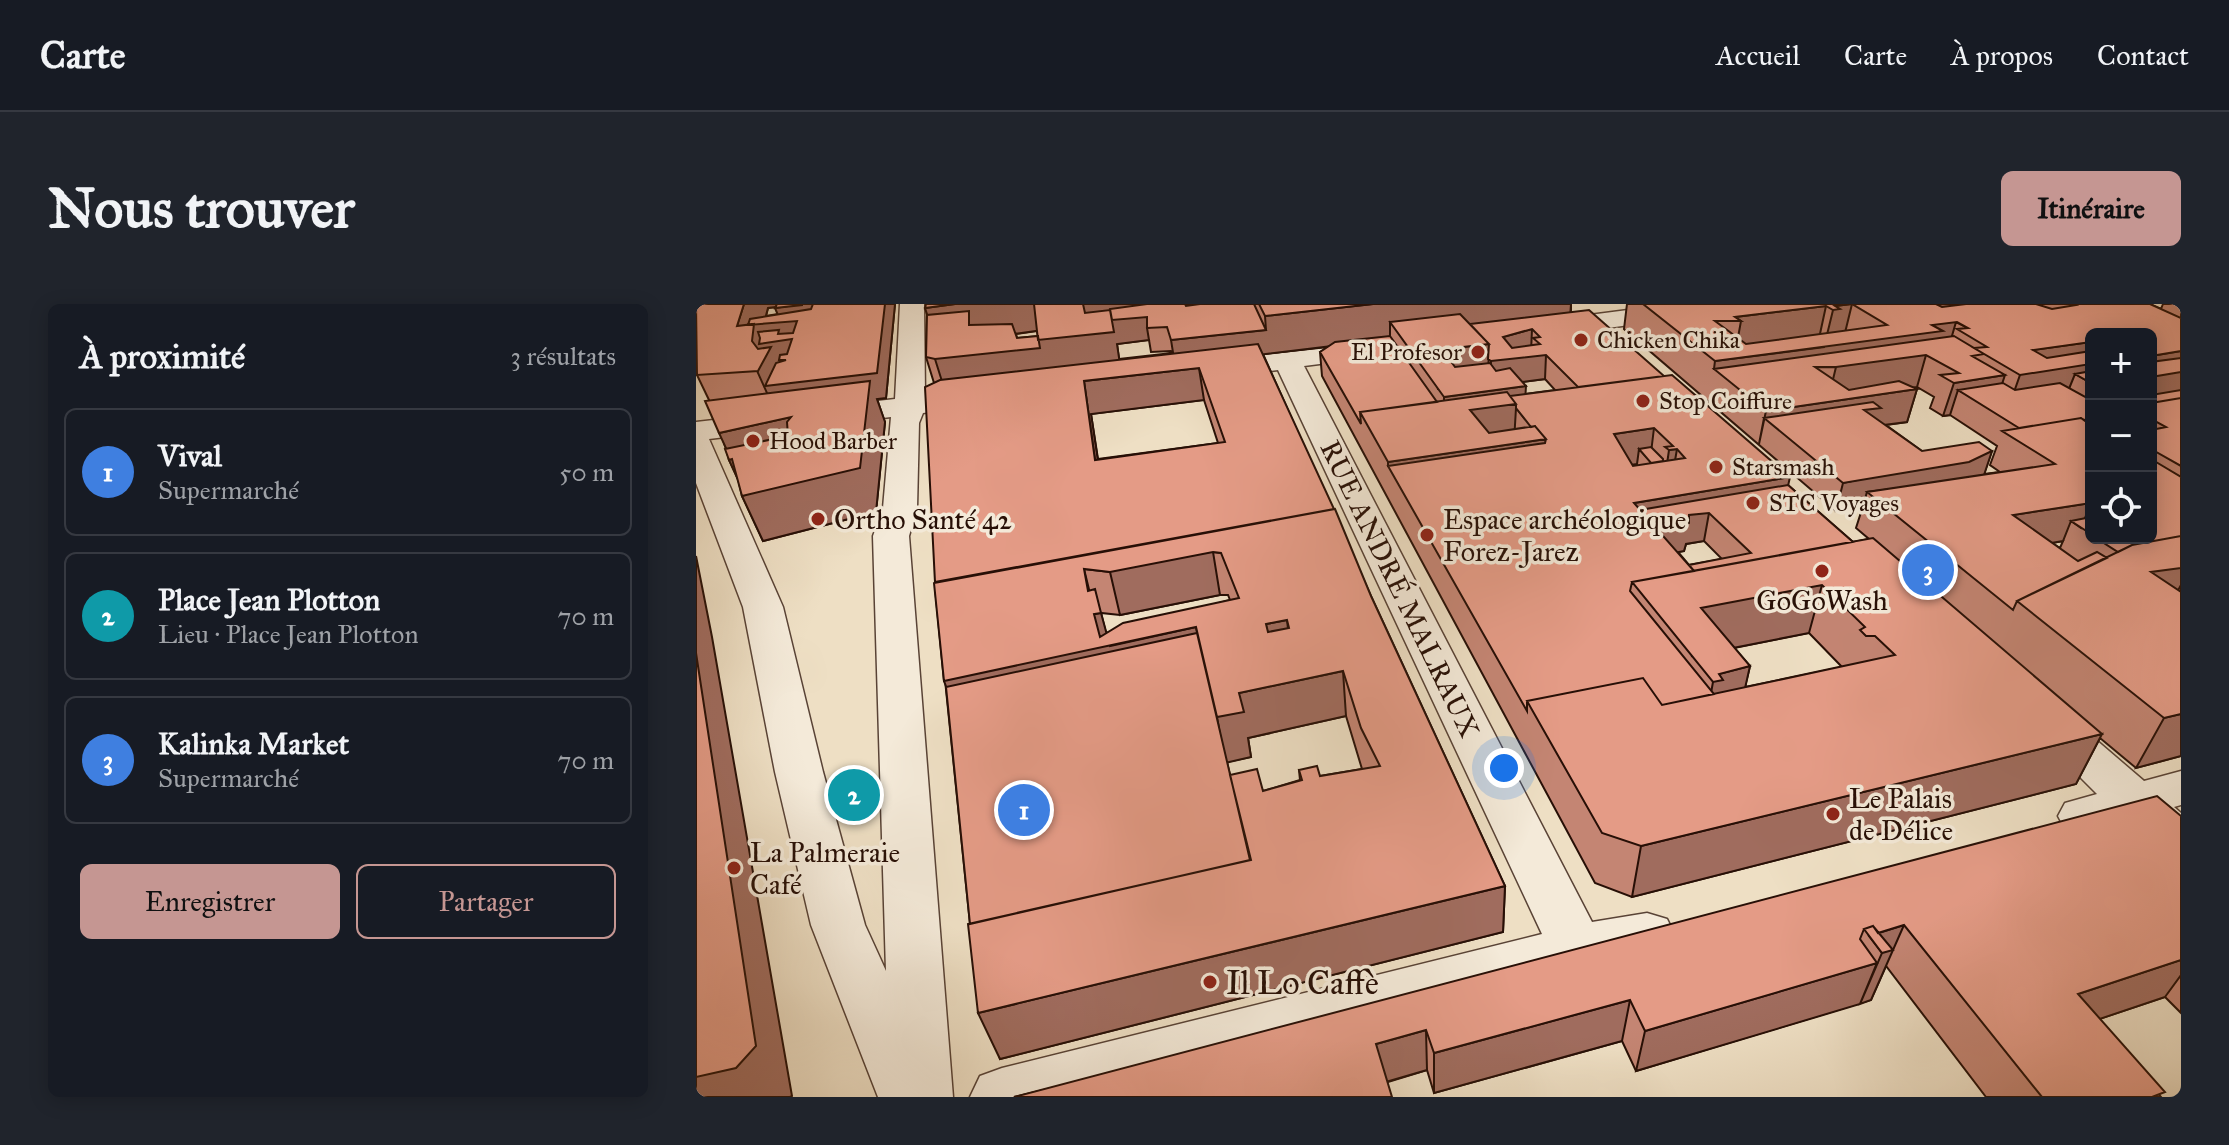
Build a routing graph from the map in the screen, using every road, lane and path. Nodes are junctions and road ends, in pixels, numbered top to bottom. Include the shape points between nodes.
1 (1730, 304) edge
2 (940, 305) edge
3 (912, 306) edge
4 (1584, 312) edge
5 (1509, 333) edge
6 (1414, 345) edge
7 (1624, 348) edge
8 (1287, 360) junction
9 (1177, 374) edge
10 (1006, 395) edge
11 (910, 407) junction
12 (696, 431) edge
13 (696, 442) edge
14 (2014, 693) edge
15 (2158, 794) edge
16 (2028, 831) edge
17 (2181, 842) edge
18 (1699, 921) edge
19 (1577, 948) junction
20 (910, 1097) edge
21 (921, 1097) edge
22 (1002, 1097) edge

1 - 4 street
2 - 3 street
3 - 11 street
4 - 5 street via 1589,324
4 - 7 street
6 - 8 street
8 - 9 street
8 - 19 street, RUE ANDRÉ MALRAUX
10 - 11 street
11 - 12 street
11 - 21 street via 904,423 900,508 891,536
13 - 20 street via 763,607 838,925
14 - 15 street
15 - 16 street
15 - 17 street
18 - 19 street
19 - 22 street

